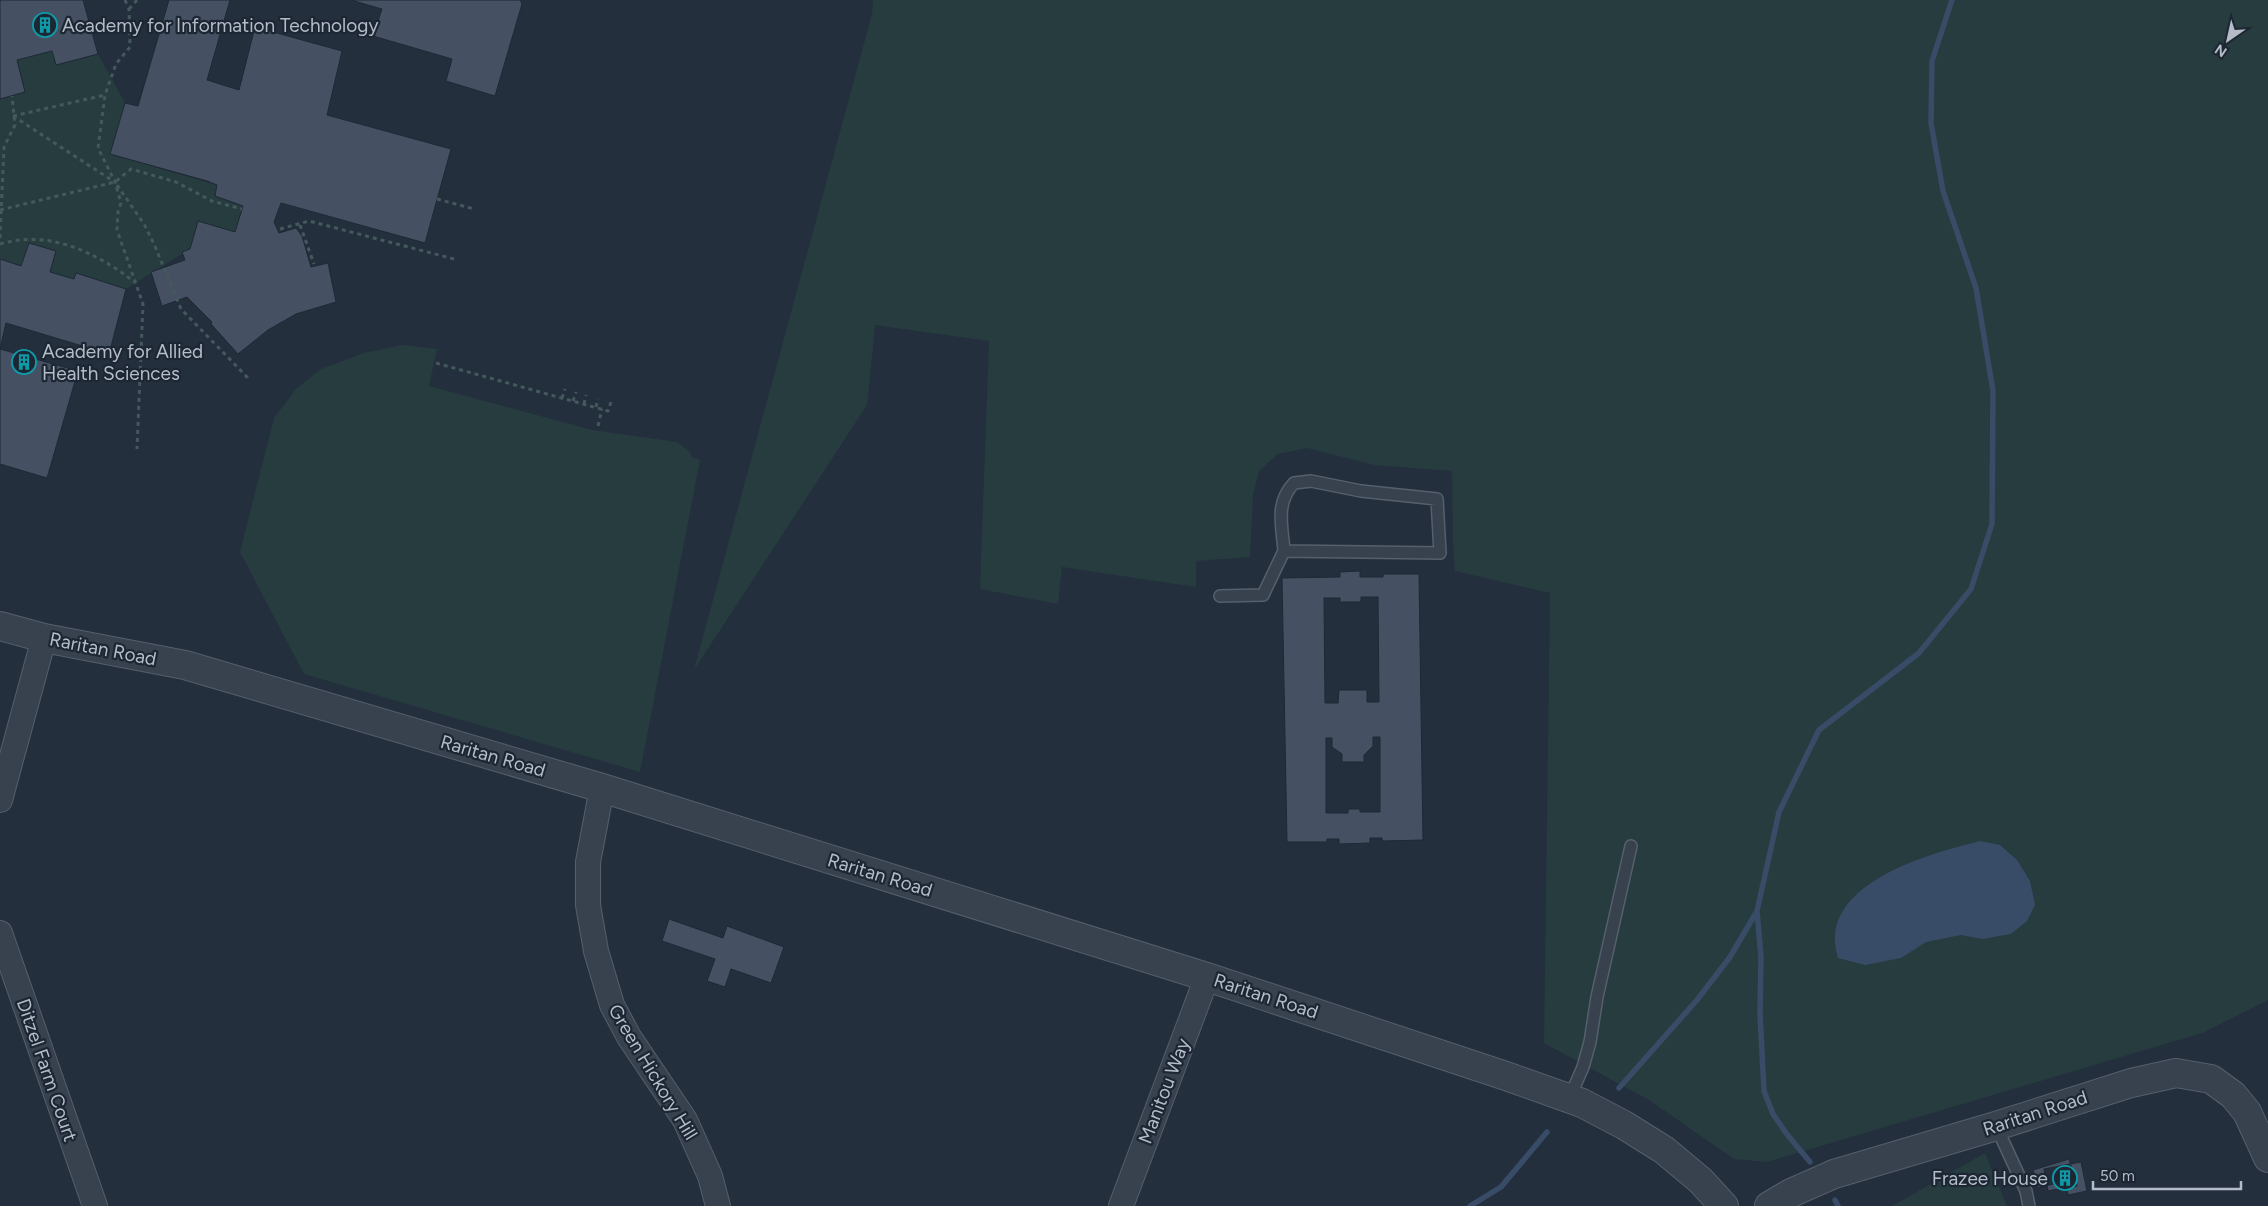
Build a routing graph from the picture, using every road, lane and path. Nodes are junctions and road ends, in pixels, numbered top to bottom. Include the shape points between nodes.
1 (125, 0) edge
2 (137, 0) edge
3 (129, 9) junction
4 (105, 95) junction
5 (12, 96) dead end
6 (13, 116) junction
7 (115, 182) junction
8 (437, 199) dead end
9 (242, 209) dead end
10 (0, 210) edge
11 (474, 210) dead end
12 (300, 224) junction
13 (280, 229) dead end
14 (0, 238) edge
15 (0, 244) edge
16 (458, 260) dead end
17 (314, 264) dead end
18 (136, 284) junction
19 (436, 363) dead end
20 (248, 378) dead end
21 (564, 389) dead end
22 (576, 392) dead end
23 (586, 395) dead end
24 (562, 398) junction
25 (598, 399) dead end
26 (573, 401) junction
27 (611, 402) dead end
28 (584, 404) junction
29 (596, 407) junction
30 (602, 409) junction
31 (598, 426) dead end
32 (137, 449) dead end
33 (1284, 551) junction
34 (1220, 596) dead end
35 (0, 626) edge
36 (44, 638) junction
37 (602, 788) junction
38 (0, 800) edge
39 (1632, 846) dead end
40 (0, 933) edge
41 (1207, 977) junction
42 (1569, 1099) junction
43 (1996, 1126) junction
44 (2268, 1158) edge
45 (1780, 1199) edge
46 (95, 1206) edge
47 (718, 1206) edge
48 (1121, 1206) edge
49 (1724, 1206) edge
50 (2029, 1206) edge

1 - 3 path
2 - 3 path
3 - 4 path via 130,48 116,64
4 - 6 path
4 - 7 path via 98,148
5 - 6 path
6 - 7 path
6 - 10 path via 15,125 4,147
7 - 9 path via 131,169 176,182 212,201
7 - 10 path
7 - 18 path via 121,203 117,230
7 - 20 path via 144,224 181,309
8 - 11 path
10 - 14 path
12 - 13 path
12 - 16 path via 309,220
12 - 17 path
15 - 18 path via 16,239 51,240 111,264
18 - 32 path via 143,304
19 - 24 path
21 - 24 path
22 - 26 path
23 - 28 path
24 - 26 path
25 - 29 path
26 - 28 path
27 - 30 path via 608,411
28 - 29 path
29 - 30 path
30 - 31 path
33 - 33 lane via 1440,553 1437,499 1361,491 1311,481 1294,483 1286,491 1281,504
33 - 34 lane via 1263,595
35 - 36 street, Raritan Road
36 - 37 street, Raritan Road via 185,665
36 - 38 street
37 - 41 street, Raritan Road
37 - 47 street, Green Hickory Hill via 588,862 588,906 596,951 612,1005 685,1120 710,1176
39 - 42 lane via 1597,997 1590,1042
40 - 46 street, Ditzel Farm Court
41 - 42 street, Raritan Road
41 - 48 street, Manitou Way
42 - 49 street, Raritan Road via 1624,1125 1664,1150 1700,1180
43 - 44 street, Raritan Road via 2147,1078 2176,1073 2193,1075 2211,1079 2234,1095 2247,1112
43 - 45 street, Raritan Road via 1834,1174
43 - 50 lane via 2026,1191

